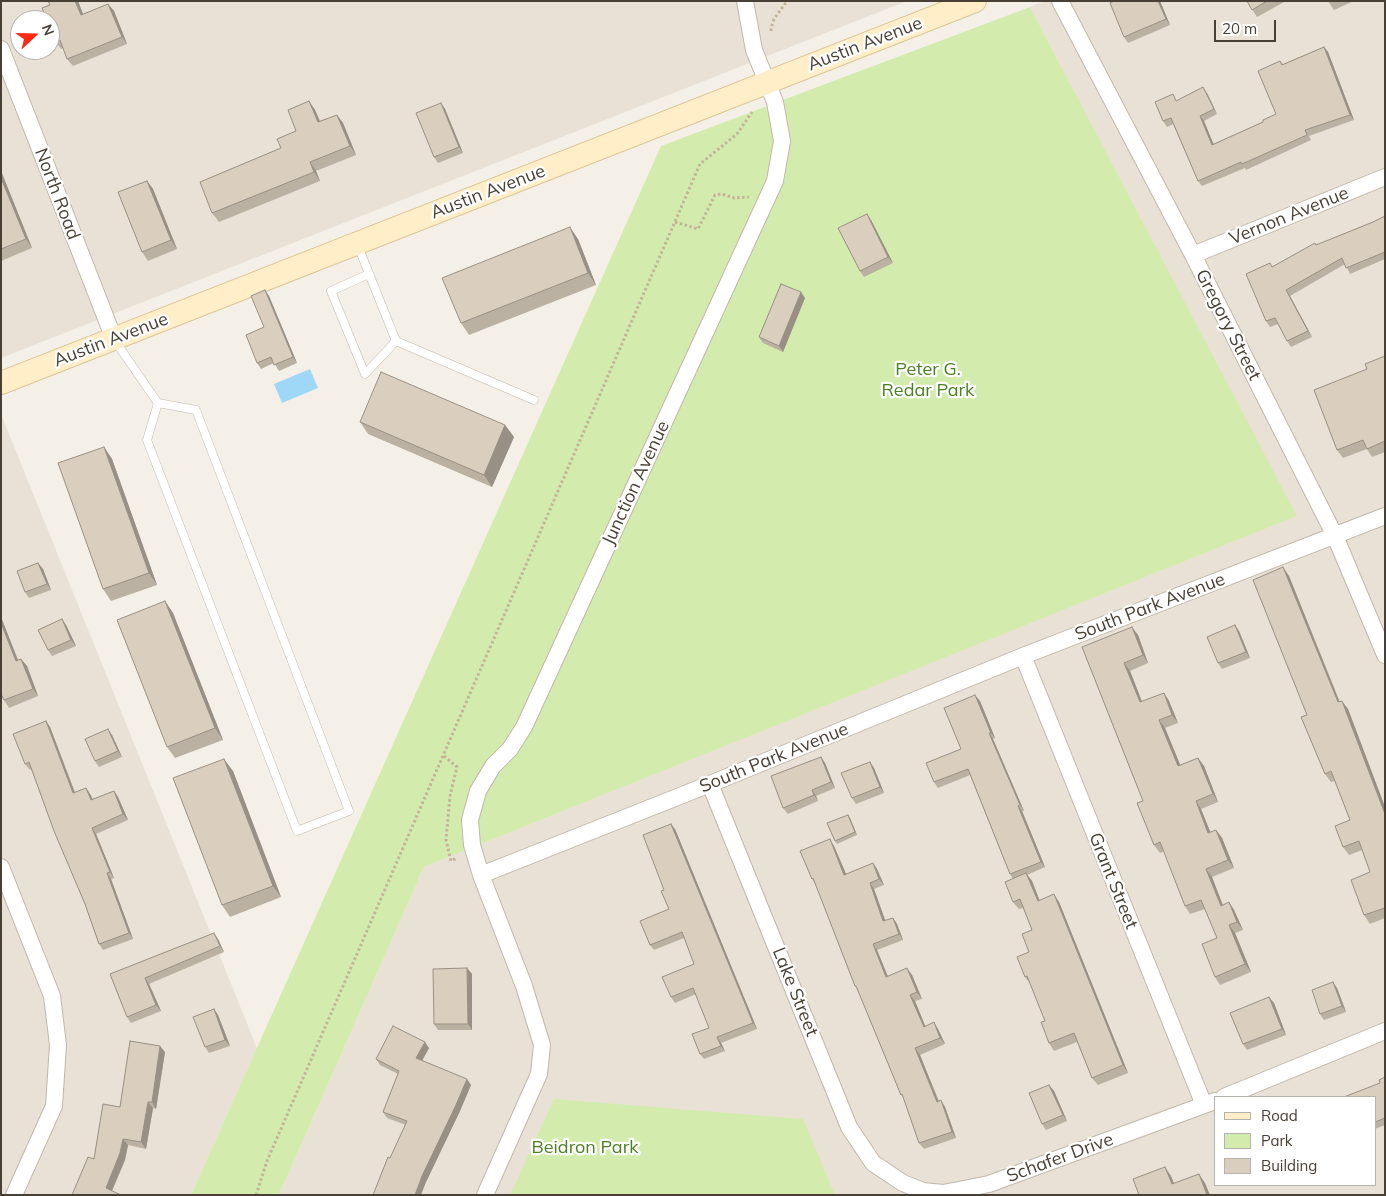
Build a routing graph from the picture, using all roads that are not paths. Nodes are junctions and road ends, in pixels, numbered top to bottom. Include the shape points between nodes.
1 (745, 1) edge
2 (974, 1) edge
3 (1060, 1) edge
4 (1, 49) edge
5 (771, 92) junction
6 (1385, 177) edge
7 (357, 244) junction
8 (1193, 255) junction
9 (369, 274) junction
10 (114, 339) junction
11 (396, 341) junction
12 (1, 383) edge
13 (534, 400) dead end
14 (158, 403) junction
15 (1385, 516) edge
16 (1335, 536) junction
17 (1385, 655) edge
18 (1023, 656) junction
19 (710, 784) junction
20 (1, 867) edge
21 (481, 875) junction
22 (1385, 1031) edge
23 (1226, 1096) edge
24 (1209, 1103) edge
25 (903, 1183) joint
26 (14, 1195) edge
27 (485, 1195) edge

1 - 5 street, Junction Avenue via 754,50
2 - 5 street, Austin Avenue
3 - 8 street, Gregory Street
4 - 10 street, North Road
5 - 7 street, Austin Avenue
5 - 21 street, Junction Avenue via 782,141 775,181 524,727 510,750 493,766 478,792 470,820 472,845
6 - 8 street, Vernon Avenue
7 - 9 lane
7 - 10 street, Austin Avenue
8 - 16 street, Gregory Street
9 - 11 lane
9 - 11 lane via 331,290 365,374
10 - 12 street, Austin Avenue
10 - 14 lane
11 - 13 lane
14 - 14 lane via 196,410 349,812 296,831 147,440
15 - 16 street, South Park Avenue
16 - 17 street, Gregory Street
16 - 18 street, South Park Avenue
18 - 19 street, South Park Avenue
18 - 24 street, Grant Street
19 - 21 street, South Park Avenue
19 - 25 street, Lake Street via 849,1127 873,1162
20 - 26 street via 52,996 58,1045 54,1106
21 - 27 street via 524,986 542,1045 539,1074
22 - 23 street
24 - 25 street, Schafer Drive via 989,1184 943,1193 923,1191

